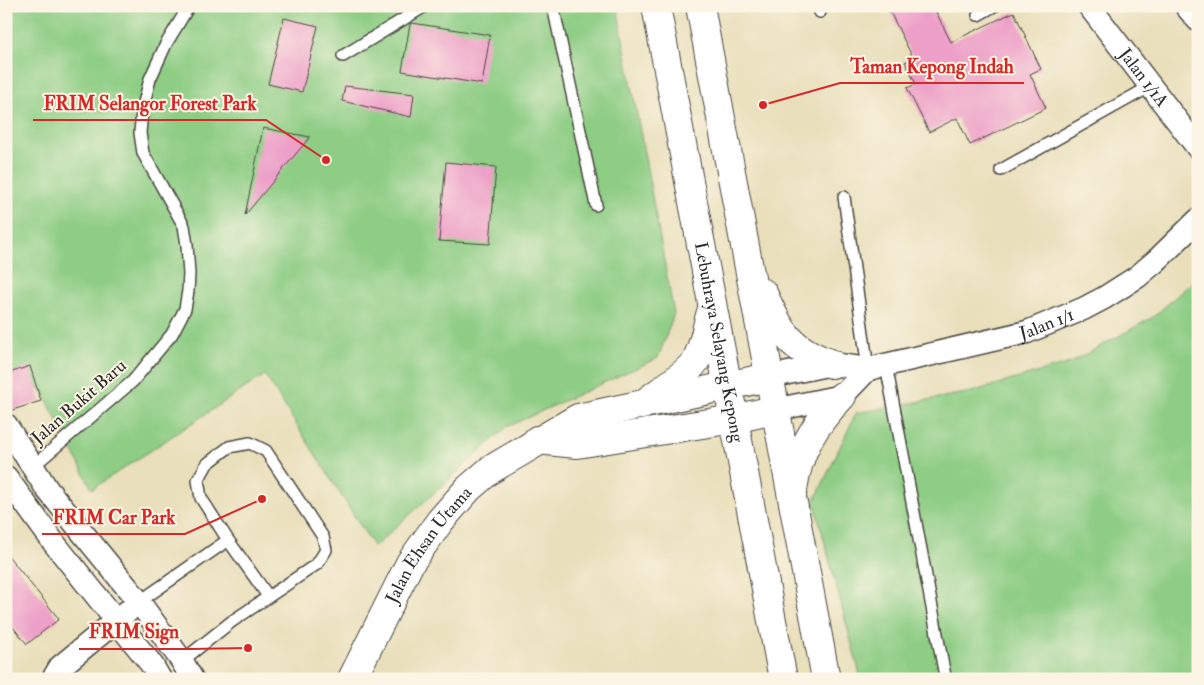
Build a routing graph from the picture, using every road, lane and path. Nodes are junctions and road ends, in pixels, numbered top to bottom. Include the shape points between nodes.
1 (189, 6) edge
2 (426, 6) edge
3 (553, 6) edge
4 (656, 6) edge
5 (700, 6) edge
6 (994, 6) edge
7 (1089, 6) edge
8 (1186, 6) edge
9 (978, 15) dead end
10 (1198, 20) edge
11 (343, 56) dead end
12 (1151, 86) junction
13 (1198, 148) edge
14 (1001, 170) dead end
15 (844, 197) dead end
16 (596, 205) dead end
17 (1198, 220) edge
18 (747, 260) junction
19 (712, 304) junction
20 (832, 364) junction
21 (877, 367) junction
22 (769, 377) junction
23 (728, 386) junction
24 (842, 396) junction
25 (642, 404) junction
26 (774, 410) junction
27 (734, 419) junction
28 (6, 425) edge
29 (537, 440) junction
30 (32, 467) junction
31 (6, 476) edge
32 (792, 502) junction
33 (228, 540) junction
34 (268, 596) junction
35 (139, 602) junction
36 (116, 621) junction
37 (187, 670) edge
38 (945, 676) dead end
39 (52, 679) edge
40 (160, 679) edge
41 (352, 679) edge
42 (783, 679) edge
43 (826, 679) edge

1 - 30 lane, Jalan Bukit Baru via 150,79 140,133 143,153 184,226 189,274 185,309 172,334 133,381
2 - 11 lane
3 - 16 lane
4 - 19 main road, Lebuhraya Selayang Kepong
5 - 18 main road
6 - 9 lane
7 - 12 street, Jalan 1/1A
8 - 10 street
12 - 13 street, Jalan 1/1A
12 - 14 lane
15 - 21 lane
17 - 21 street, Jalan 1/1 via 1137,277 1082,309 1026,332
18 - 20 main road via 784,333 812,357
18 - 22 main road
19 - 23 main road, Lebuhraya Selayang Kepong
19 - 25 main road via 696,361 684,374
20 - 21 street, Jalan 1/1
20 - 22 street, Jalan 1/1
21 - 24 street
21 - 38 lane
22 - 23 main road, Jalan 1/1
22 - 26 main road
23 - 25 main road, Jalan Ehsan Utama
23 - 27 main road, Lebuhraya Selayang Kepong
24 - 26 street
24 - 32 main road via 808,440 795,478
25 - 29 main road, Jalan Ehsan Utama via 578,418
26 - 27 main road
26 - 32 main road
27 - 29 main road via 577,444
27 - 42 main road, Lebuhraya Selayang Kepong
28 - 30 street
29 - 41 main road, Jalan Ehsan Utama via 490,470 440,521 410,564
30 - 35 street
31 - 36 street
32 - 43 main road
33 - 34 lane
33 - 34 lane via 201,498 198,480 208,464 229,448 250,443 266,452 324,536 326,550 317,564
33 - 35 lane
34 - 37 lane via 231,622
35 - 36 street
35 - 37 street
36 - 39 street via 60,667
36 - 40 street

